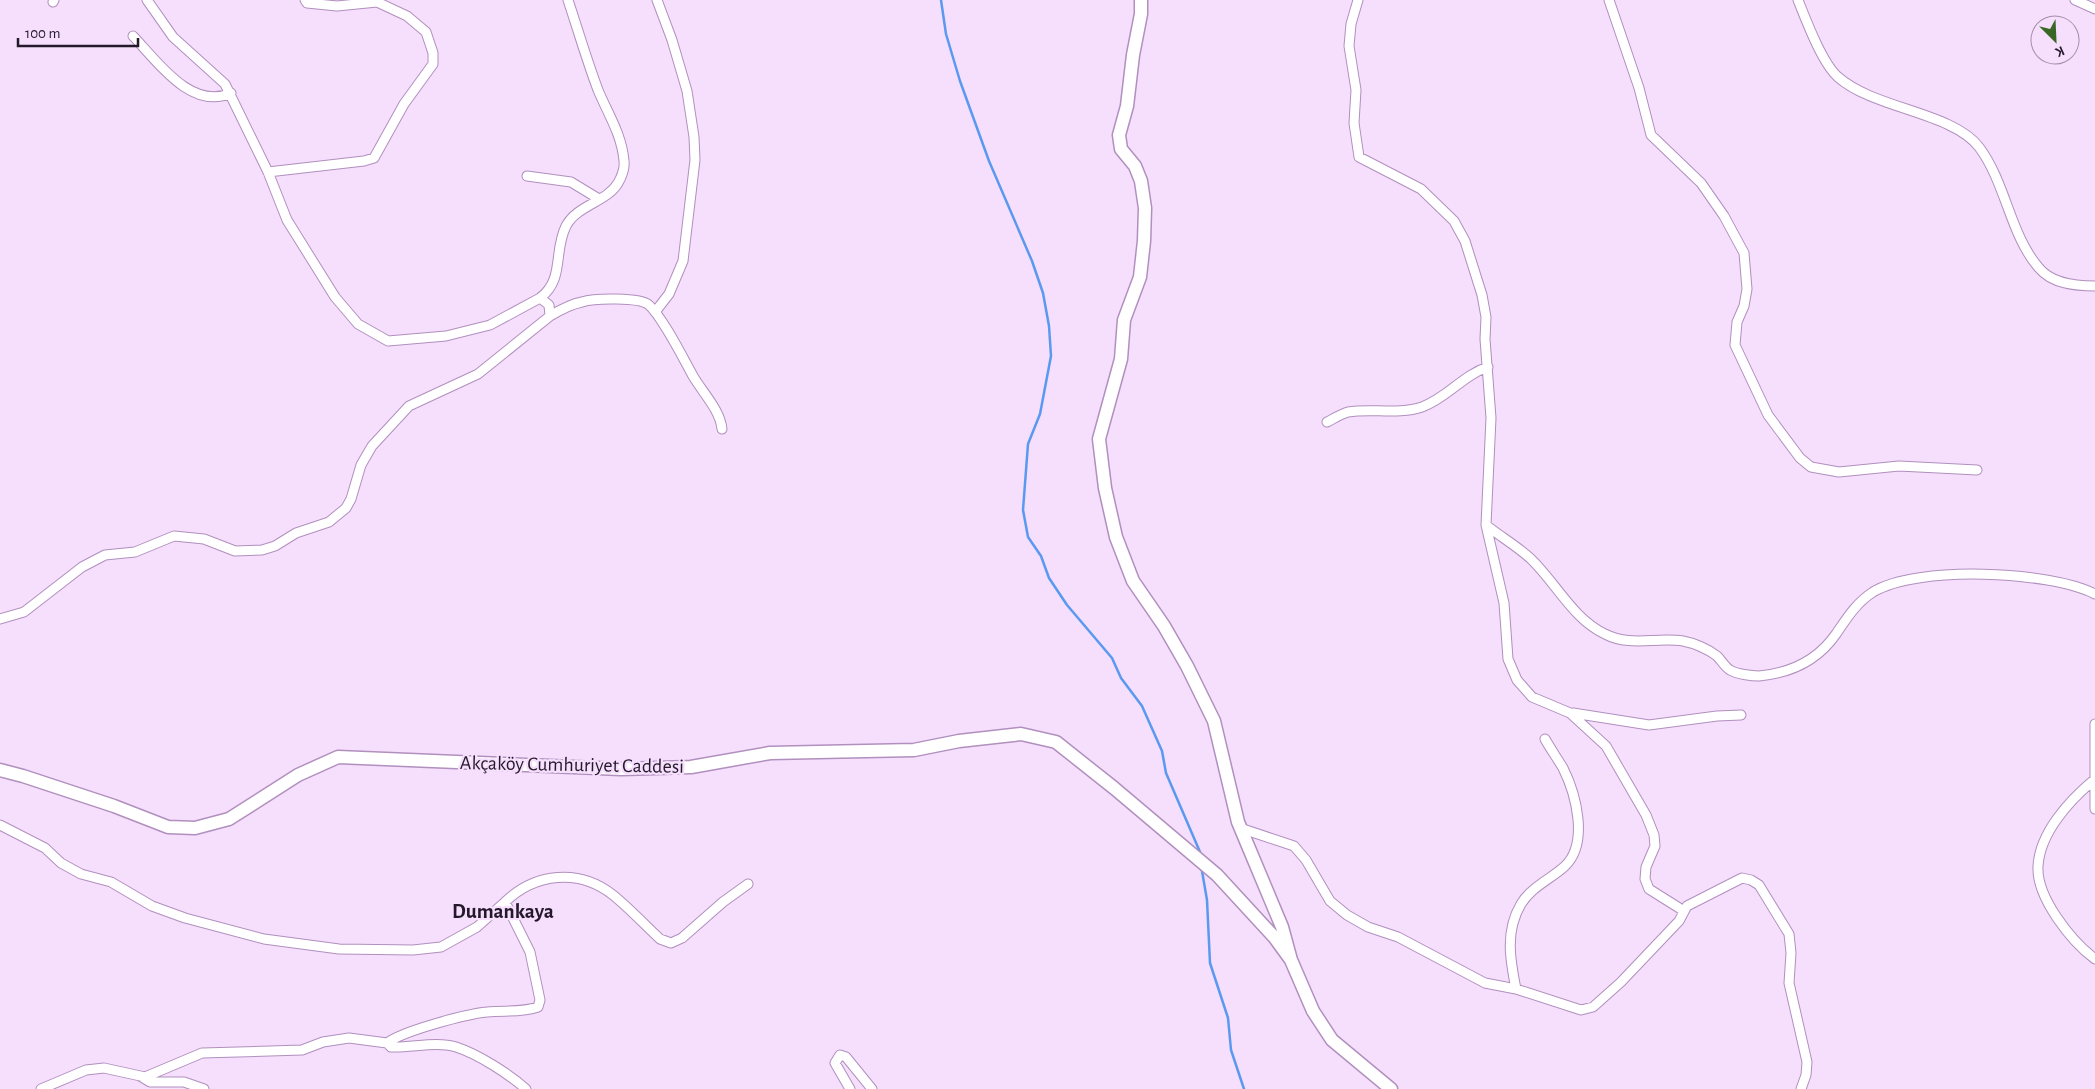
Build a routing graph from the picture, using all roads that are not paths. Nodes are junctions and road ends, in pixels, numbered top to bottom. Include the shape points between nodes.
1 (147, 0) edge
2 (305, 0) edge
3 (568, 0) edge
4 (657, 0) edge
5 (1141, 0) edge
6 (1358, 0) edge
7 (1609, 0) edge
8 (1798, 0) edge
9 (2075, 0) edge
10 (2095, 9) edge
11 (133, 36) dead end
12 (231, 93) junction
13 (268, 172) junction
14 (527, 176) dead end
15 (599, 199) junction
16 (2095, 286) edge
17 (540, 298) junction
18 (655, 312) junction
19 (550, 316) junction
20 (1488, 367) junction
21 (1327, 422) dead end
22 (722, 429) dead end
23 (1977, 470) dead end
24 (1486, 525) junction
25 (2095, 594) edge
26 (0, 618) edge
27 (1570, 713) junction
28 (1742, 715) dead end
29 (2095, 724) edge
30 (1545, 739) dead end
31 (0, 770) edge
32 (2094, 780) edge
33 (2095, 809) edge
34 (0, 825) edge
35 (1240, 828) junction
36 (748, 884) dead end
37 (505, 902) junction
38 (1684, 911) junction
39 (2095, 959) edge
40 (1290, 960) junction
41 (1516, 989) junction
42 (387, 1043) junction
43 (139, 1076) junction
44 (41, 1089) edge
45 (204, 1089) edge
46 (526, 1089) edge
47 (850, 1089) edge
48 (872, 1089) edge
49 (1391, 1089) edge
50 (1801, 1089) edge

1 - 12 street via 173,37 217,76
2 - 13 street via 307,3 337,6 376,2 408,16 426,32 434,64 400,111 374,158
3 - 15 street via 596,83 617,132 625,164 616,186
4 - 18 street via 687,91 695,160 683,261
5 - 35 main road via 1127,106 1119,135 1121,149 1135,166 1141,180 1145,208 1144,241 1140,277 1124,320 1121,359 1100,440 1105,488 1116,538 1134,581 1169,634 1214,721
6 - 20 street via 1349,46 1356,90 1354,123 1360,157 1421,189 1460,230 1485,306
7 - 23 street via 1639,88 1651,135 1701,183 1744,253 1747,288 1737,322 1735,345 1768,415 1800,458 1811,467 1834,472 1899,466
8 - 16 street via 1836,76 1859,93 1936,120 1978,146 1995,174 2026,250 2040,269 2049,277 2076,286
9 - 10 street
11 - 12 street via 172,77 191,90 211,98
12 - 13 street
13 - 17 street via 287,220 342,307 358,324 388,341 446,336 479,328
14 - 15 street via 571,182
15 - 17 street via 571,218 565,228 555,282
17 - 19 street via 549,305
18 - 19 street via 648,303 637,300 592,300
18 - 22 street via 721,418
19 - 26 street via 478,374 409,406 372,446 361,465 348,503 329,522 296,533 262,550 235,551 204,539 174,536 135,552 105,555 82,567 24,612
20 - 21 street via 1468,376 1422,407 1347,412
20 - 24 street via 1491,418
24 - 25 street via 1531,560 1577,612 1604,634 1626,641 1684,641 1715,655 1730,671 1757,676 1792,669 1807,662 1829,642 1865,598 1874,591 1907,581 2008,574 2076,587
24 - 27 street via 1504,603 1508,660 1512,670 1532,697
27 - 28 street via 1649,725
27 - 38 street via 1606,746 1646,815 1654,835 1654,846 1646,867 1645,879 1649,889
29 - 32 street
30 - 41 street via 1570,789 1577,822 1577,845 1566,865 1530,893 1517,912 1509,946
31 - 40 main road, Akçaköy Cumhuriyet Caddesi via 114,806 168,827 195,828 229,819 298,775 338,757 621,769 691,767 770,753 914,750 1021,734 1056,742 1114,788 1217,875 1275,938
32 - 33 street
32 - 39 street via 2060,812 2038,866 2053,910 2073,939
34 - 37 street via 45,848 61,863 81,874 111,882 152,906 264,938 339,949 441,947 477,927
35 - 40 main road via 1282,927
35 - 41 street via 1294,846 1330,901 1347,915 1368,927 1398,937 1485,983
36 - 37 street via 682,938 671,943 660,939 611,893 580,878 556,877 535,881 516,891
37 - 42 street via 530,952 540,1000 538,1007 527,1011 463,1016
38 - 41 street via 1679,921 1622,982 1593,1007 1581,1010
38 - 50 street via 1687,906 1742,878 1759,885 1789,934 1789,984 1807,1062
40 - 49 main road via 1313,1011 1332,1040
42 - 43 street via 349,1038 323,1042 302,1050 202,1053 145,1077
42 - 46 street via 391,1047 456,1047
43 - 44 street via 104,1068 86,1070
43 - 45 street via 150,1082 184,1082
47 - 48 street via 835,1063 840,1055 846,1057

